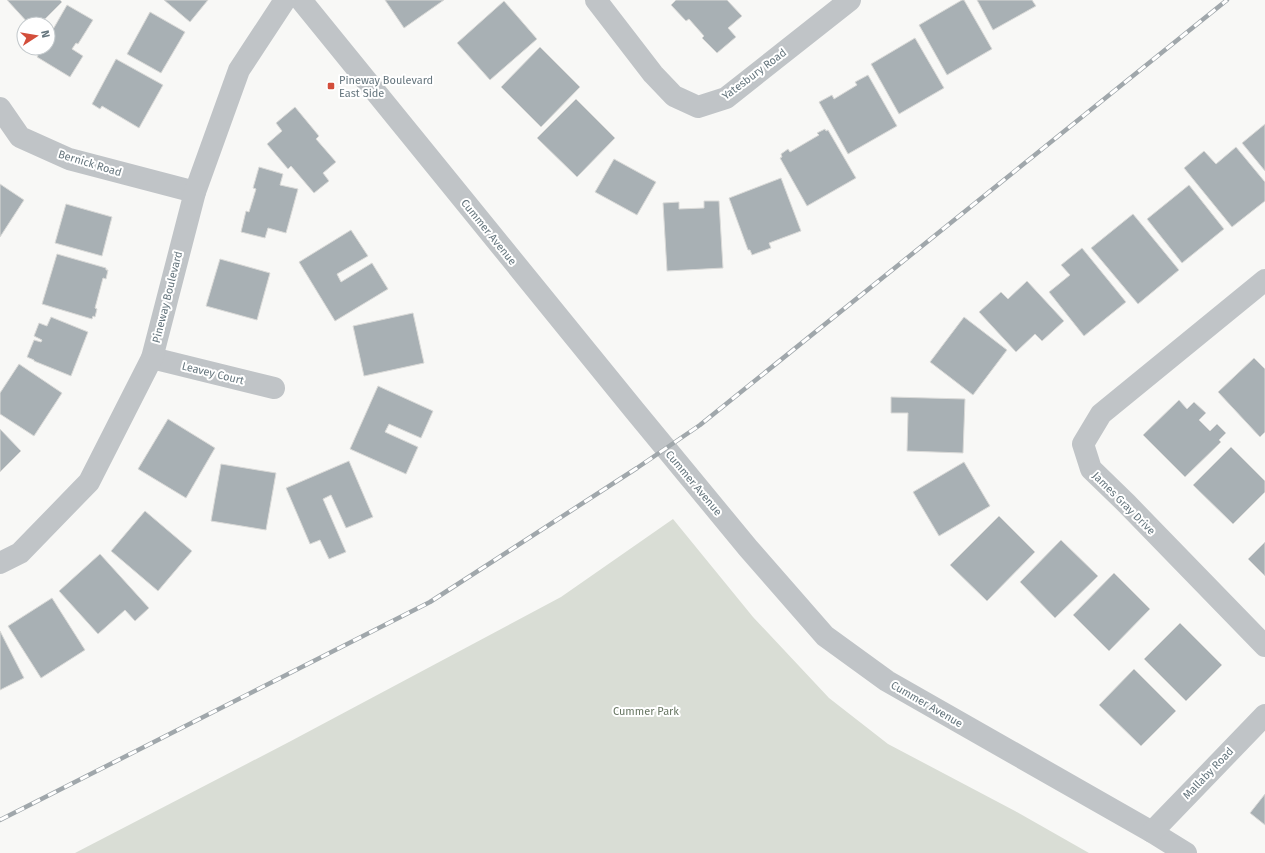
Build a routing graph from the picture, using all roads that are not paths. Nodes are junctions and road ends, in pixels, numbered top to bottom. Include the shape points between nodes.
1 (286, 0) edge
2 (301, 0) edge
3 (596, 0) edge
4 (850, 0) edge
5 (0, 108) edge
6 (194, 192) junction
7 (1265, 280) edge
8 (152, 358) junction
9 (274, 388) dead end
10 (0, 563) edge
11 (1265, 646) edge
12 (1265, 715) edge
13 (1152, 832) junction
14 (1186, 853) edge

1 - 6 street, Pineway Boulevard via 239,70
2 - 13 street, Cummer Avenue via 649,428 825,636 887,681
3 - 4 street, Yatesbury Road via 653,74 674,96 698,107 726,98
5 - 6 street, Bernick Road via 20,136 69,159
6 - 8 street, Pineway Boulevard
7 - 11 street, James Gray Drive via 1100,414 1083,444 1091,470
8 - 9 street, Leavey Court
8 - 10 street, Pineway Boulevard via 89,482 20,553
12 - 13 street, Mallaby Road
13 - 14 street, Cummer Avenue

